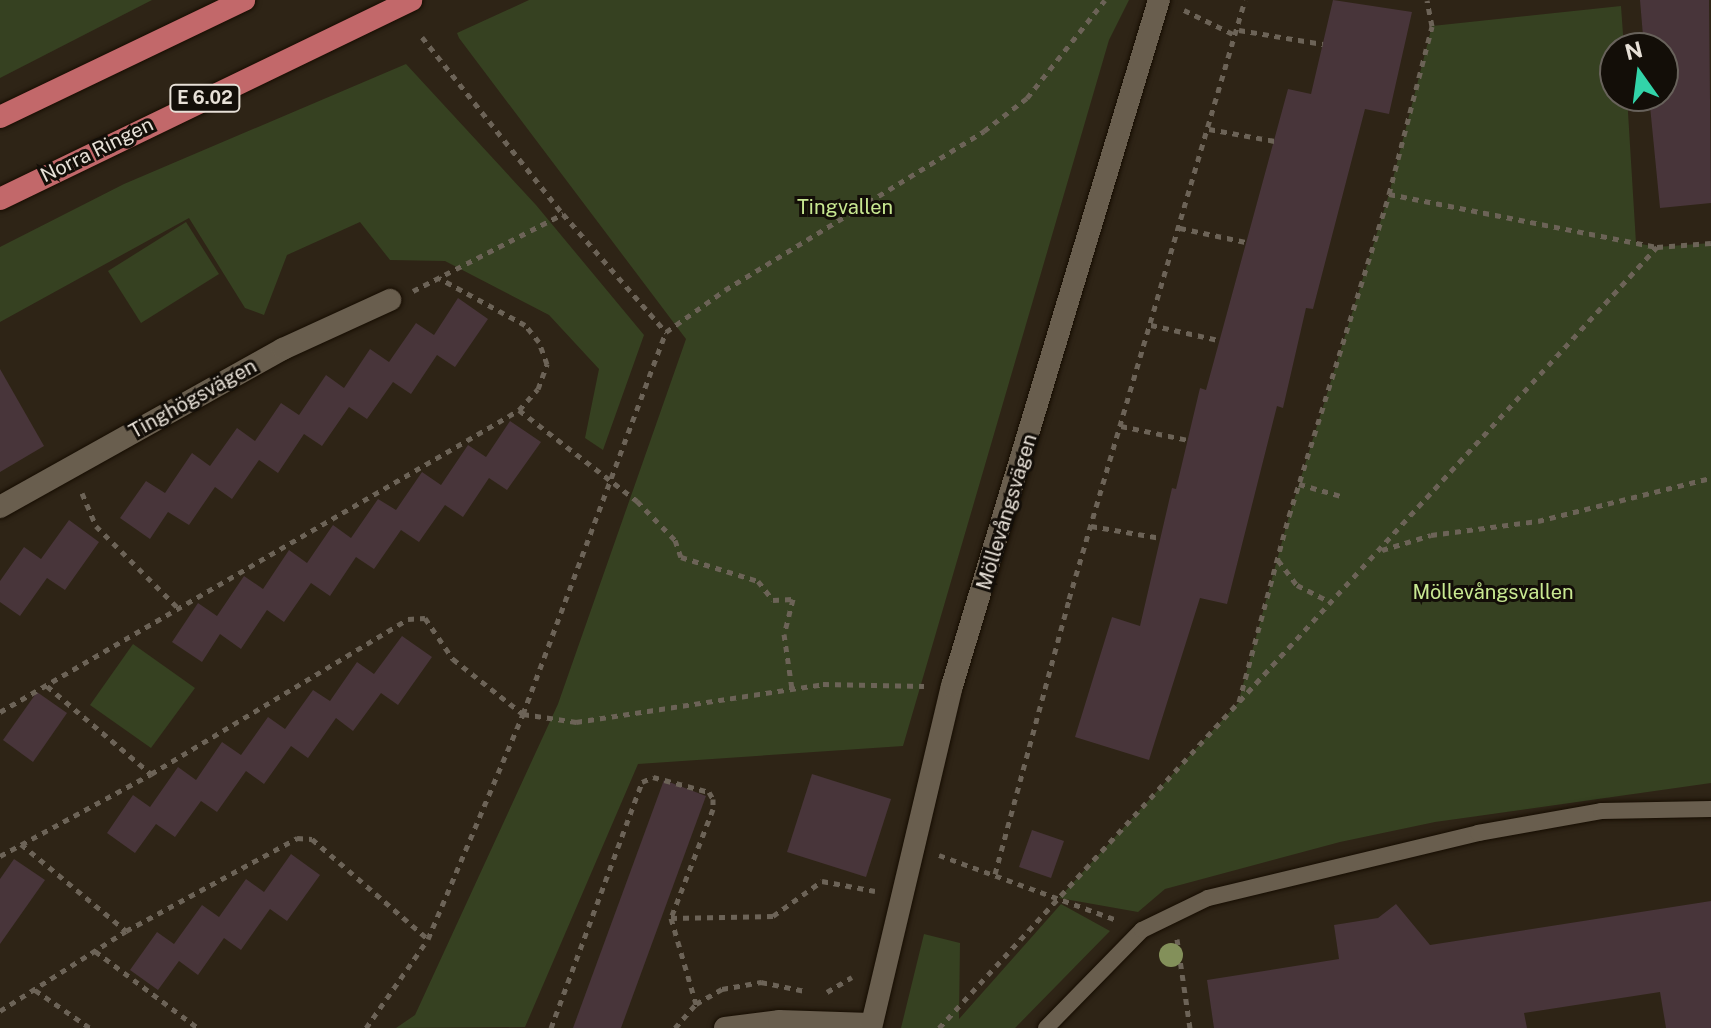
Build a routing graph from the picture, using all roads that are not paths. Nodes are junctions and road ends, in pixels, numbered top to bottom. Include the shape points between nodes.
1 (244, 0) edge
2 (411, 0) edge
3 (1167, 3) edge
4 (0, 117) edge
5 (0, 199) edge
6 (390, 300) road end
7 (0, 507) edge
8 (1711, 809) edge
9 (871, 1026) edge
10 (725, 1028) edge
11 (1046, 1028) edge

1 - 4 main road
2 - 5 main road, Norra Ringen / E 6.02
3 - 9 street, Möllevångsvägen via 952,686
6 - 7 street, Tinghögsvägen via 283,349
8 - 11 lane via 1601,811 1478,833 1208,898 1142,930
9 - 10 street via 779,1021

